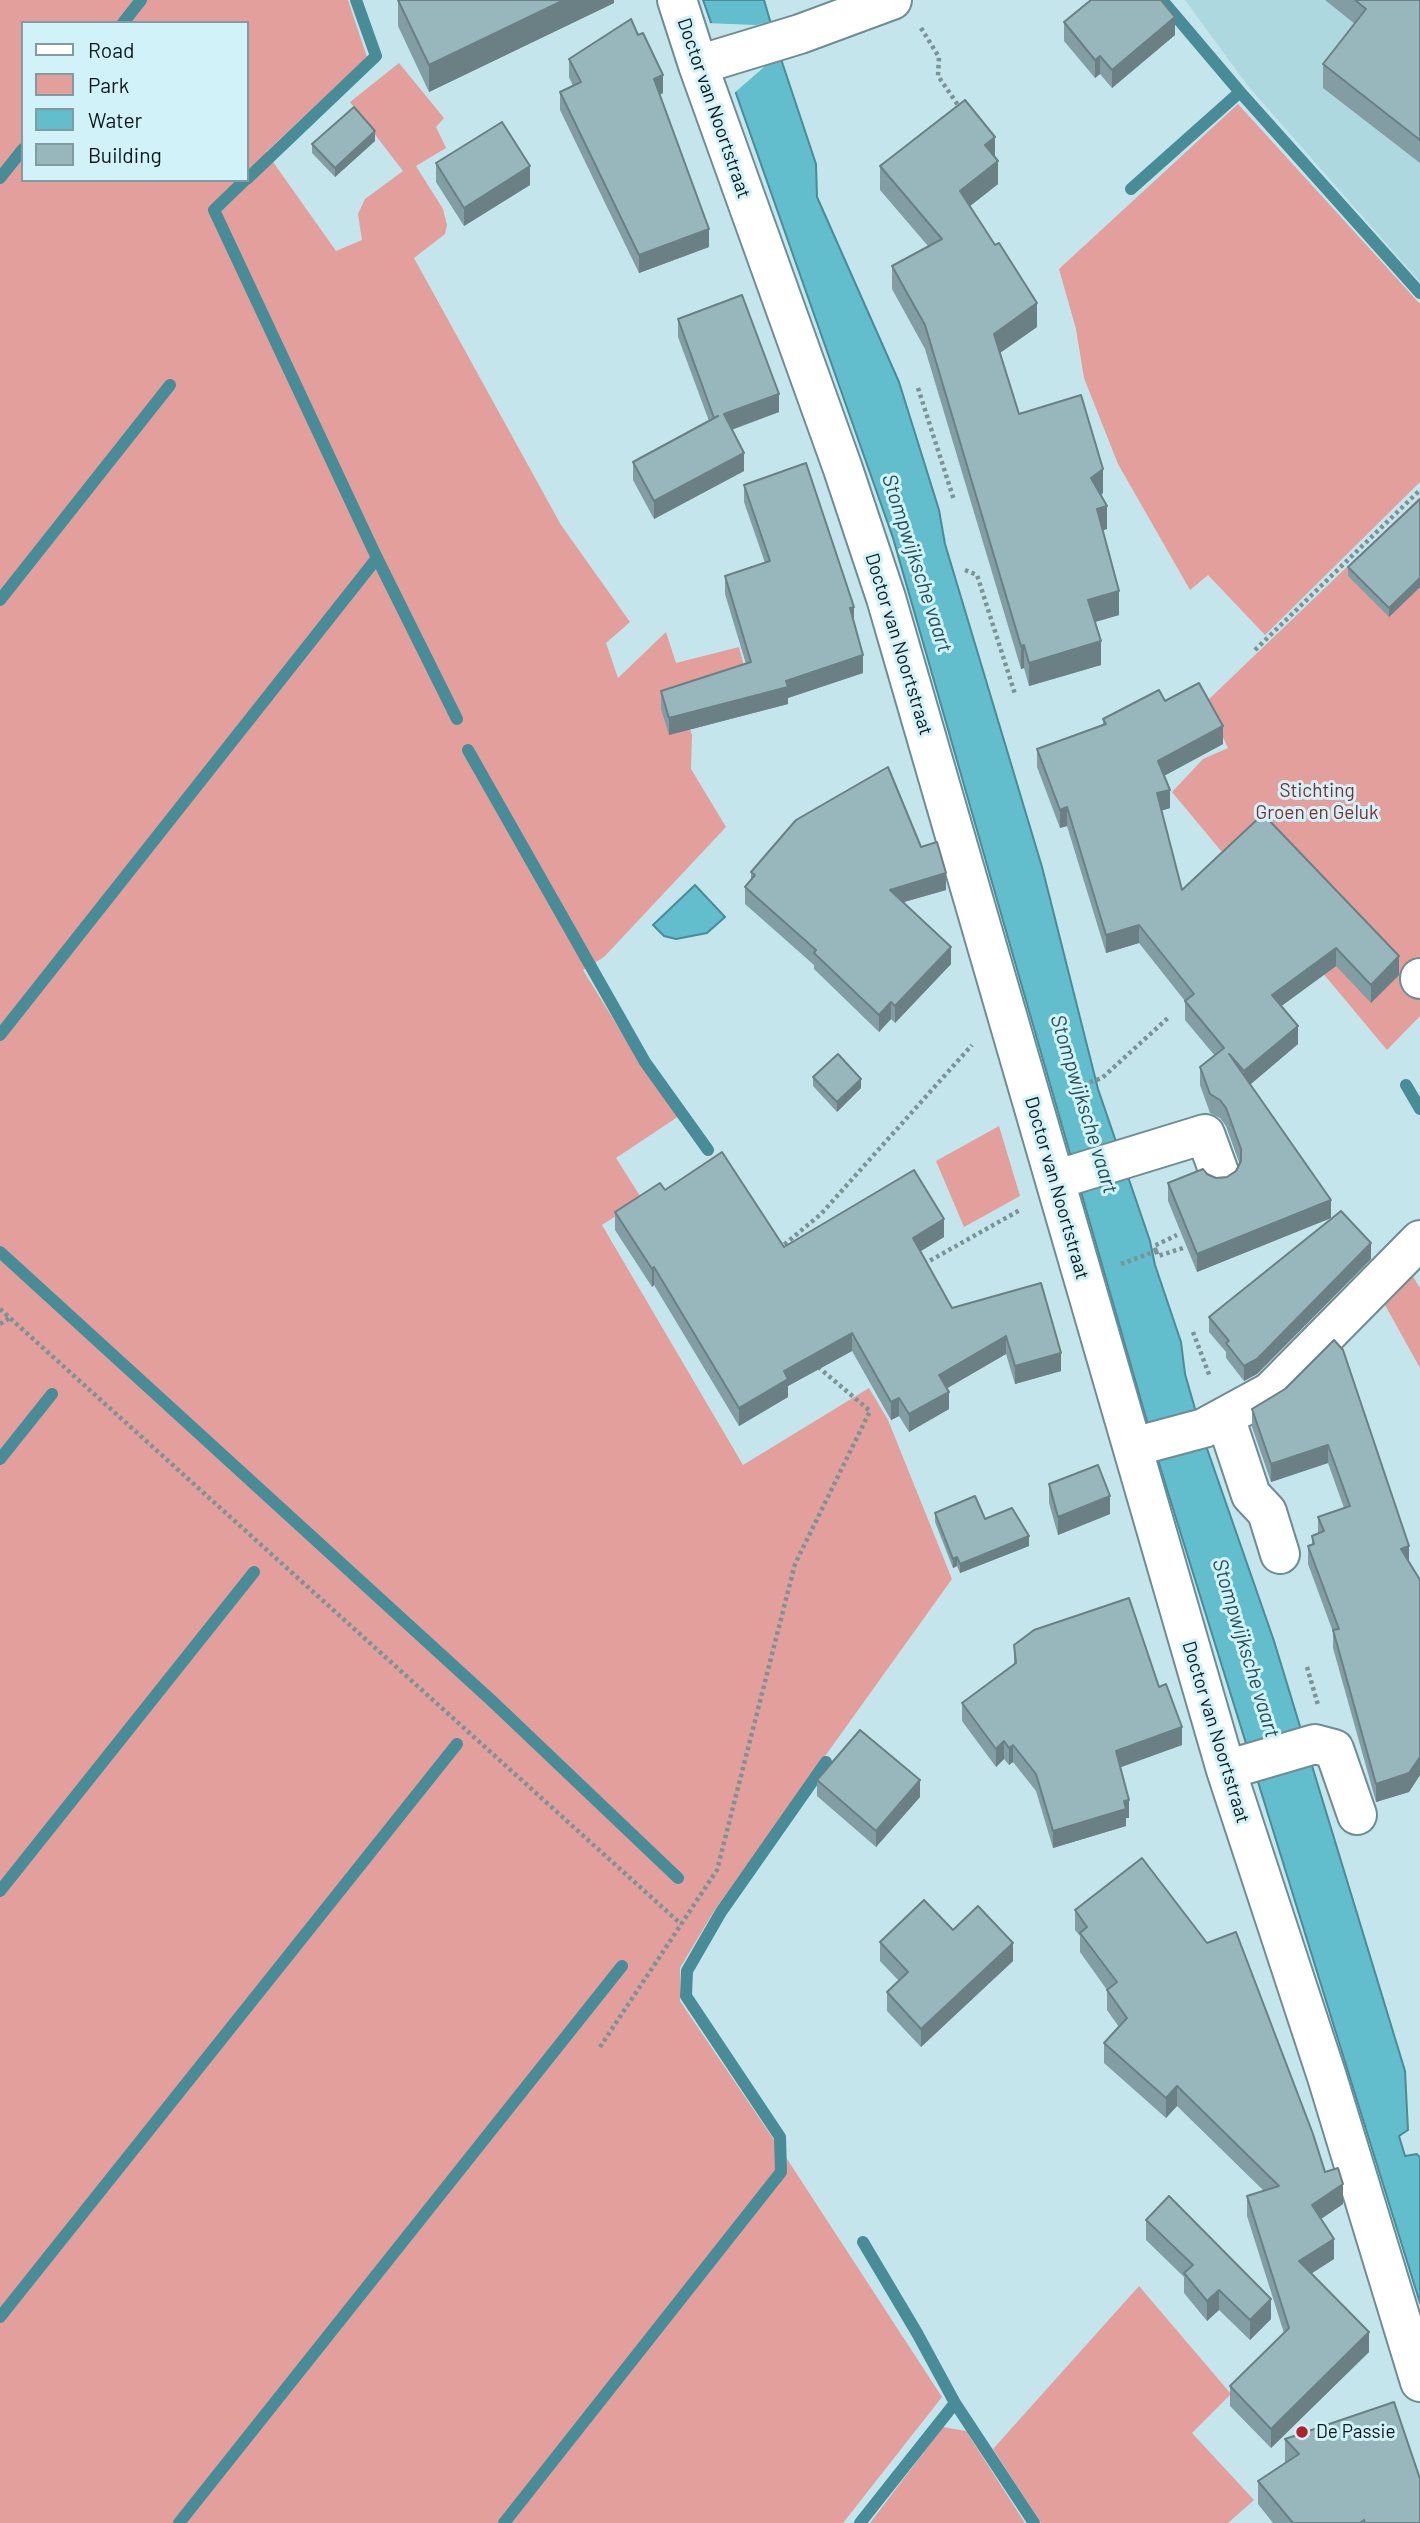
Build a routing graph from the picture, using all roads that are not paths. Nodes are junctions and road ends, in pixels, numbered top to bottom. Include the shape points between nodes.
1 (677, 0) edge
2 (905, 11) edge
3 (708, 62) junction
4 (1220, 1175) edge
5 (1064, 1177) junction
6 (1420, 1240) edge
7 (1214, 1423) junction
8 (1142, 1445) junction
9 (1280, 1554) dead end
10 (1238, 1766) junction
11 (1357, 1815) dead end
12 (1420, 2382) edge

1 - 3 street, Doctor van Noortstraat
2 - 3 street via 805,31
3 - 5 street, Doctor van Noortstraat via 882,585 1012,1030
4 - 5 street via 1205,1134
5 - 8 street, Doctor van Noortstraat
6 - 7 street via 1270,1392
7 - 8 street
7 - 9 street via 1251,1495 1266,1511
8 - 10 street, Doctor van Noortstraat
10 - 11 street via 1315,1744 1334,1749
10 - 12 street, Doctor van Noortstraat

